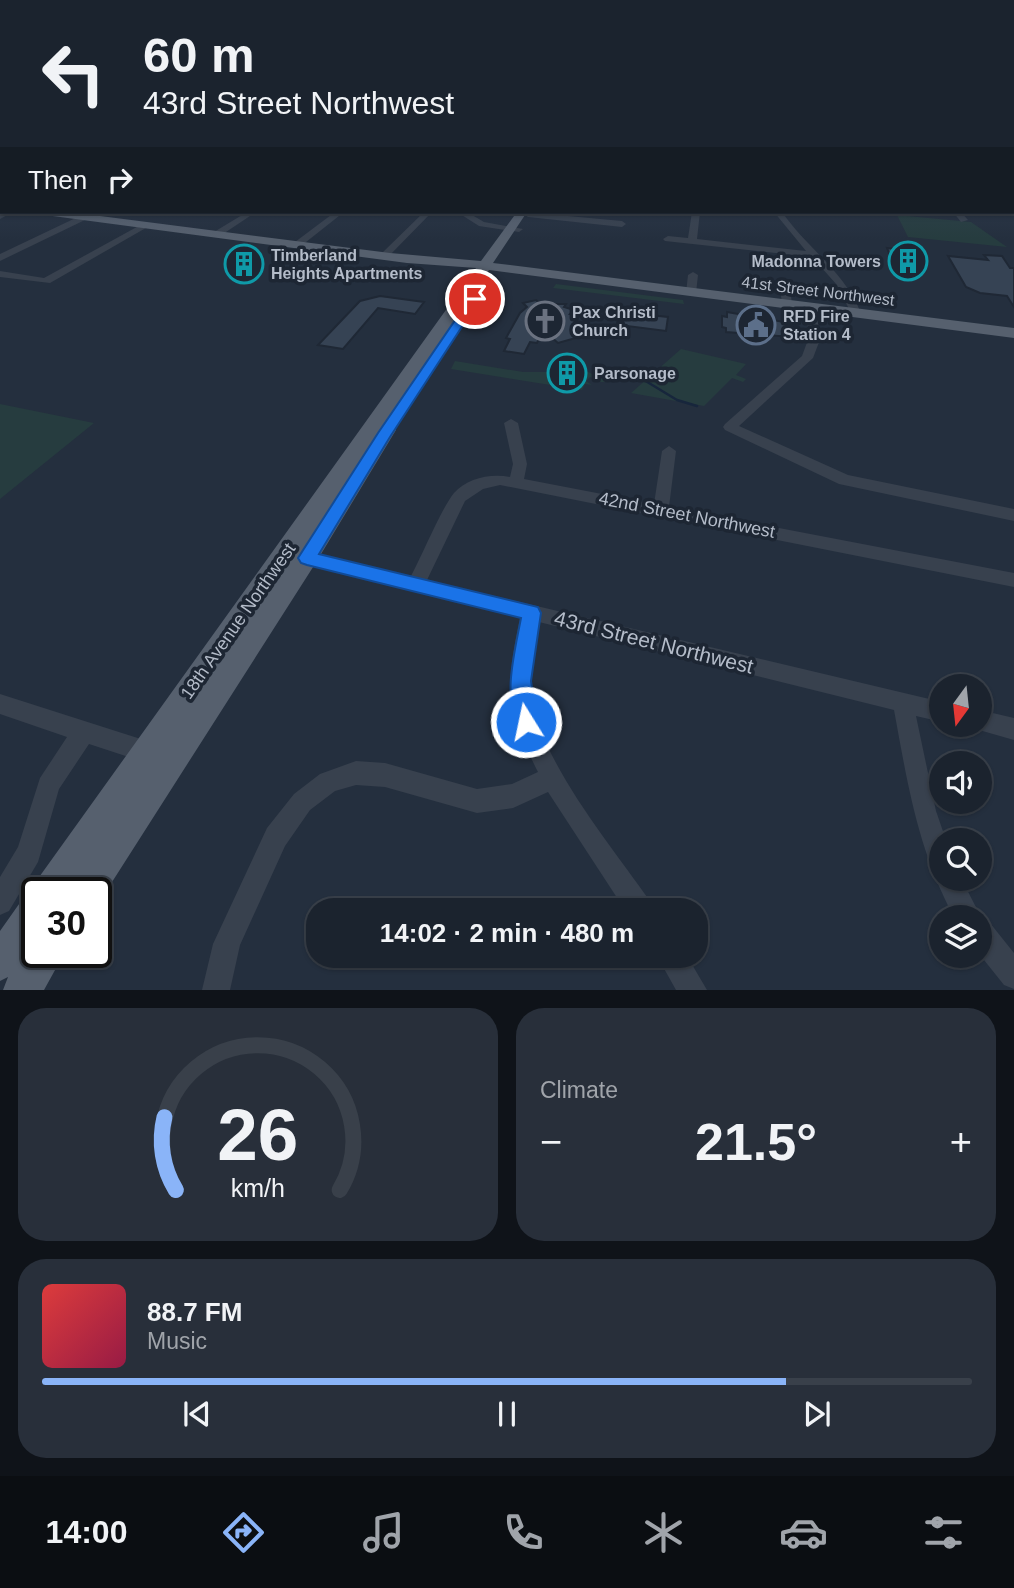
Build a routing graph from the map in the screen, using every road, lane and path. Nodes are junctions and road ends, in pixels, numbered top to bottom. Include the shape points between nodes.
1 (60, 214) edge
2 (249, 214) edge
3 (337, 214) edge
4 (426, 214) edge
5 (464, 214) edge
6 (526, 214) edge
7 (536, 214) edge
8 (696, 214) edge
9 (780, 214) edge
10 (959, 214) edge
11 (83, 217) junction
12 (964, 220) dead end
13 (622, 224) dead end
14 (147, 225) junction
15 (515, 228) junction
16 (217, 234) junction
17 (668, 239) dead end
18 (692, 242) junction
19 (298, 244) junction
20 (816, 255) junction
21 (389, 256) junction
22 (0, 258) edge
23 (489, 268) junction
24 (0, 274) edge
25 (693, 275) dead end
26 (785, 286) dead end
27 (691, 293) junction
28 (787, 305) junction
29 (810, 308) junction
30 (856, 313) junction
31 (1014, 333) edge
32 (511, 424) dead end
33 (669, 451) dead end
34 (516, 482) junction
35 (661, 510) junction
36 (1014, 515) edge
37 (296, 555) junction
38 (1014, 580) edge
39 (416, 584) junction
40 (531, 613) junction
41 (903, 702) junction
42 (0, 704) edge
43 (929, 709) edge
44 (992, 724) edge
45 (1014, 729) edge
46 (85, 732) junction
47 (147, 752) junction
48 (553, 777) junction
49 (930, 828) edge
50 (112, 854) junction
51 (60, 877) edge
52 (96, 877) edge
53 (633, 898) edge
54 (0, 902) edge
55 (21, 932) edge
56 (992, 948) edge
57 (0, 962) edge
58 (36, 968) edge
59 (679, 968) edge
60 (1014, 975) edge
61 (22, 989) edge
62 (216, 989) edge
63 (693, 989) edge

1 - 11 main road, 41st Street Northwest
2 - 16 street
3 - 19 street
4 - 21 street
5 - 15 street via 482,224
6 - 15 main road, 18th Avenue Northwest
7 - 13 street
8 - 18 street
9 - 20 street
10 - 12 street
11 - 14 main road, 41st Street Northwest
11 - 22 street
14 - 16 main road, 41st Street Northwest
14 - 24 street via 46,281
15 - 23 main road, 18th Avenue Northwest
16 - 19 main road, 41st Street Northwest
17 - 18 street
18 - 20 street
19 - 21 main road, 41st Street Northwest
20 - 30 street via 845,286
21 - 23 main road, 41st Street Northwest
23 - 27 main road, 41st Street Northwest
23 - 37 main road, 18th Avenue Northwest via 383,436
25 - 27 street
26 - 28 street
27 - 28 main road, 41st Street Northwest
28 - 29 main road, 41st Street Northwest
29 - 30 main road, 41st Street Northwest
29 - 36 street via 815,337 807,358 730,428 844,480
30 - 31 main road, 41st Street Northwest
32 - 34 street via 520,464
33 - 35 street
34 - 35 street, 42nd Street Northwest
34 - 39 street, 42nd Street Northwest via 484,481 459,498
35 - 38 street, 42nd Street Northwest
37 - 39 street, 43rd Street Northwest
37 - 47 main road, 18th Avenue Northwest
37 - 50 main road, 18th Avenue Northwest
39 - 40 street, 43rd Street Northwest
40 - 41 street, 43rd Street Northwest
40 - 48 street via 520,690 526,722
41 - 43 street, 43rd Street Northwest
41 - 49 street
42 - 46 street
44 - 45 street
46 - 47 street
46 - 54 street via 48,786 29,853
47 - 50 main road via 144,774 114,828
47 - 51 main road, 18th Avenue Northwest
48 - 53 street
48 - 62 street via 513,796 477,801 385,775 356,773 328,782 302,802 276,837 230,935
50 - 52 main road, 18th Avenue Northwest
55 - 57 main road
56 - 60 street
58 - 61 main road
59 - 63 street

